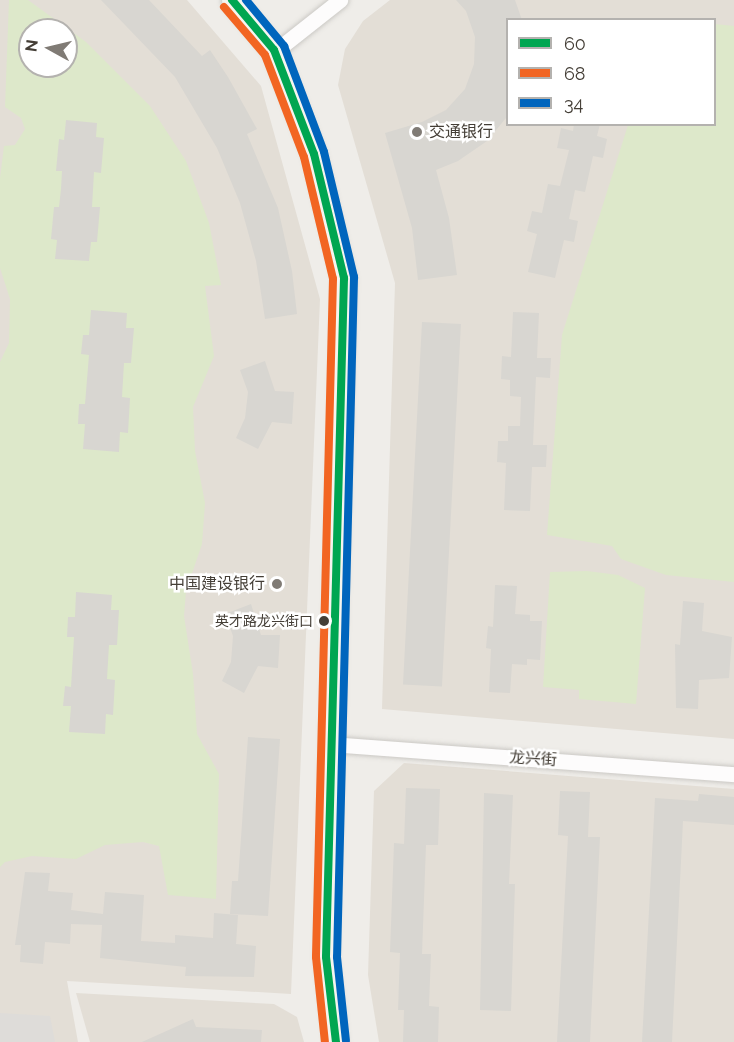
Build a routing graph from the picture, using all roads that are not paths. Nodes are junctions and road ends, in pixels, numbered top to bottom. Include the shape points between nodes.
1 (232, 0) edge
2 (246, 0) edge
3 (340, 0) edge
4 (283, 45) junction
5 (337, 744) junction
6 (734, 774) edge
7 (336, 1042) edge
8 (349, 1042) edge

1 - 5 main road via 274,50 314,154 344,278
2 - 4 main road
3 - 4 street
4 - 5 main road via 324,152 355,275
5 - 6 street, 龙兴街
5 - 7 main road via 326,957
5 - 8 main road via 339,956

